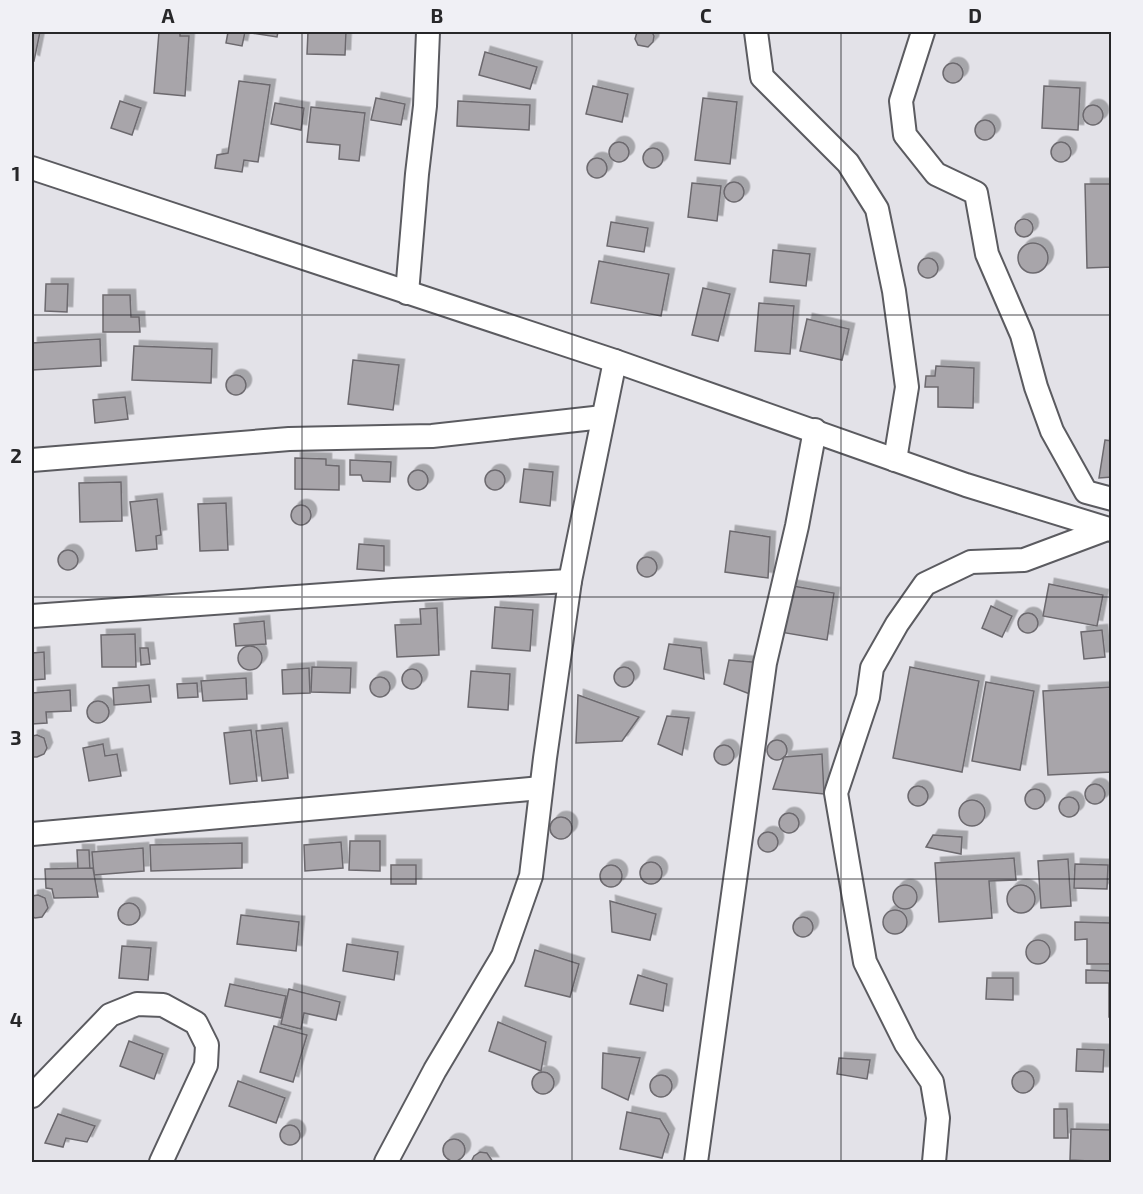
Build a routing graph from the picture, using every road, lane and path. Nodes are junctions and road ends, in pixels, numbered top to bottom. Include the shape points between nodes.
1 (428, 32) edge
2 (756, 32) edge
3 (923, 32) edge
4 (32, 168) edge
5 (407, 293) junction
6 (615, 361) junction
7 (603, 417) junction
8 (815, 430) junction
9 (32, 460) edge
10 (895, 460) junction
11 (1112, 499) edge
12 (1109, 529) edge
13 (570, 581) junction
14 (32, 616) edge
15 (541, 788) junction
16 (32, 834) edge
17 (32, 1096) edge
18 (161, 1162) edge
19 (386, 1162) edge
20 (696, 1162) edge
21 (934, 1162) edge

1 - 5 street
2 - 10 street via 762,77 848,163 877,209 908,387
3 - 11 street via 901,101 905,135 936,174 976,193 987,254 1022,335 1052,431 1086,492
4 - 5 street
5 - 6 street
6 - 7 street
6 - 8 street
7 - 9 street via 432,436 289,440
7 - 13 street
8 - 10 street
8 - 20 street via 798,526 765,663
10 - 12 street
12 - 21 street via 1024,560 971,562 925,584 872,668 868,697 836,793 865,962 906,1044 932,1082 938,1118
13 - 14 street
13 - 15 street
15 - 16 street
15 - 19 street via 531,876 503,956
17 - 18 street via 111,1015 137,1004 163,1005 196,1023 207,1045 206,1065

